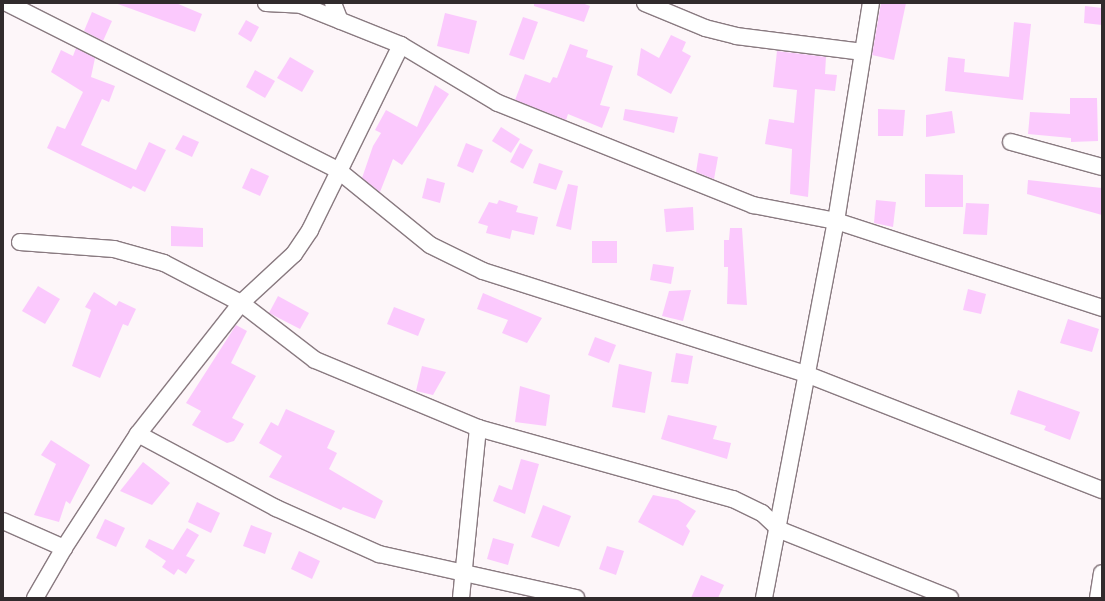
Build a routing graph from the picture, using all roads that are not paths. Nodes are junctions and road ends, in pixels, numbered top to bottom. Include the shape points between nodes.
1 (7, 3) edge
2 (266, 3) edge
3 (333, 3) edge
4 (645, 3) edge
5 (871, 3) edge
6 (340, 20) junction
7 (401, 44) junction
8 (863, 52) junction
9 (1011, 142) dead end
10 (1102, 167) edge
11 (339, 171) junction
12 (836, 221) junction
13 (20, 242) dead end
14 (241, 303) junction
15 (1102, 308) edge
16 (806, 374) junction
17 (478, 428) junction
18 (138, 434) junction
19 (1102, 490) edge
20 (3, 520) edge
21 (780, 530) junction
22 (64, 548) junction
23 (463, 571) junction
24 (1102, 574) edge
25 (35, 598) edge
26 (461, 598) edge
27 (576, 598) edge
28 (764, 598) edge
29 (950, 598) edge
30 (1098, 598) edge

1 - 11 street
2 - 6 street via 301,5
3 - 6 street
4 - 8 street via 705,28 736,36
5 - 8 street
6 - 7 street
7 - 11 street
7 - 12 street via 498,103 557,130 753,205
8 - 12 street
9 - 10 street
11 - 14 street via 310,230 294,254
11 - 16 street via 430,245 483,271
12 - 15 street
12 - 16 street
13 - 14 street via 114,249 164,263
14 - 17 street via 315,360
14 - 18 street
16 - 19 street
16 - 21 street
17 - 21 street via 733,498 762,513
17 - 23 street
18 - 22 street
18 - 23 street via 276,508 379,554
20 - 22 street
21 - 28 street
21 - 29 street
22 - 25 street
23 - 26 street
23 - 27 street
24 - 30 street

